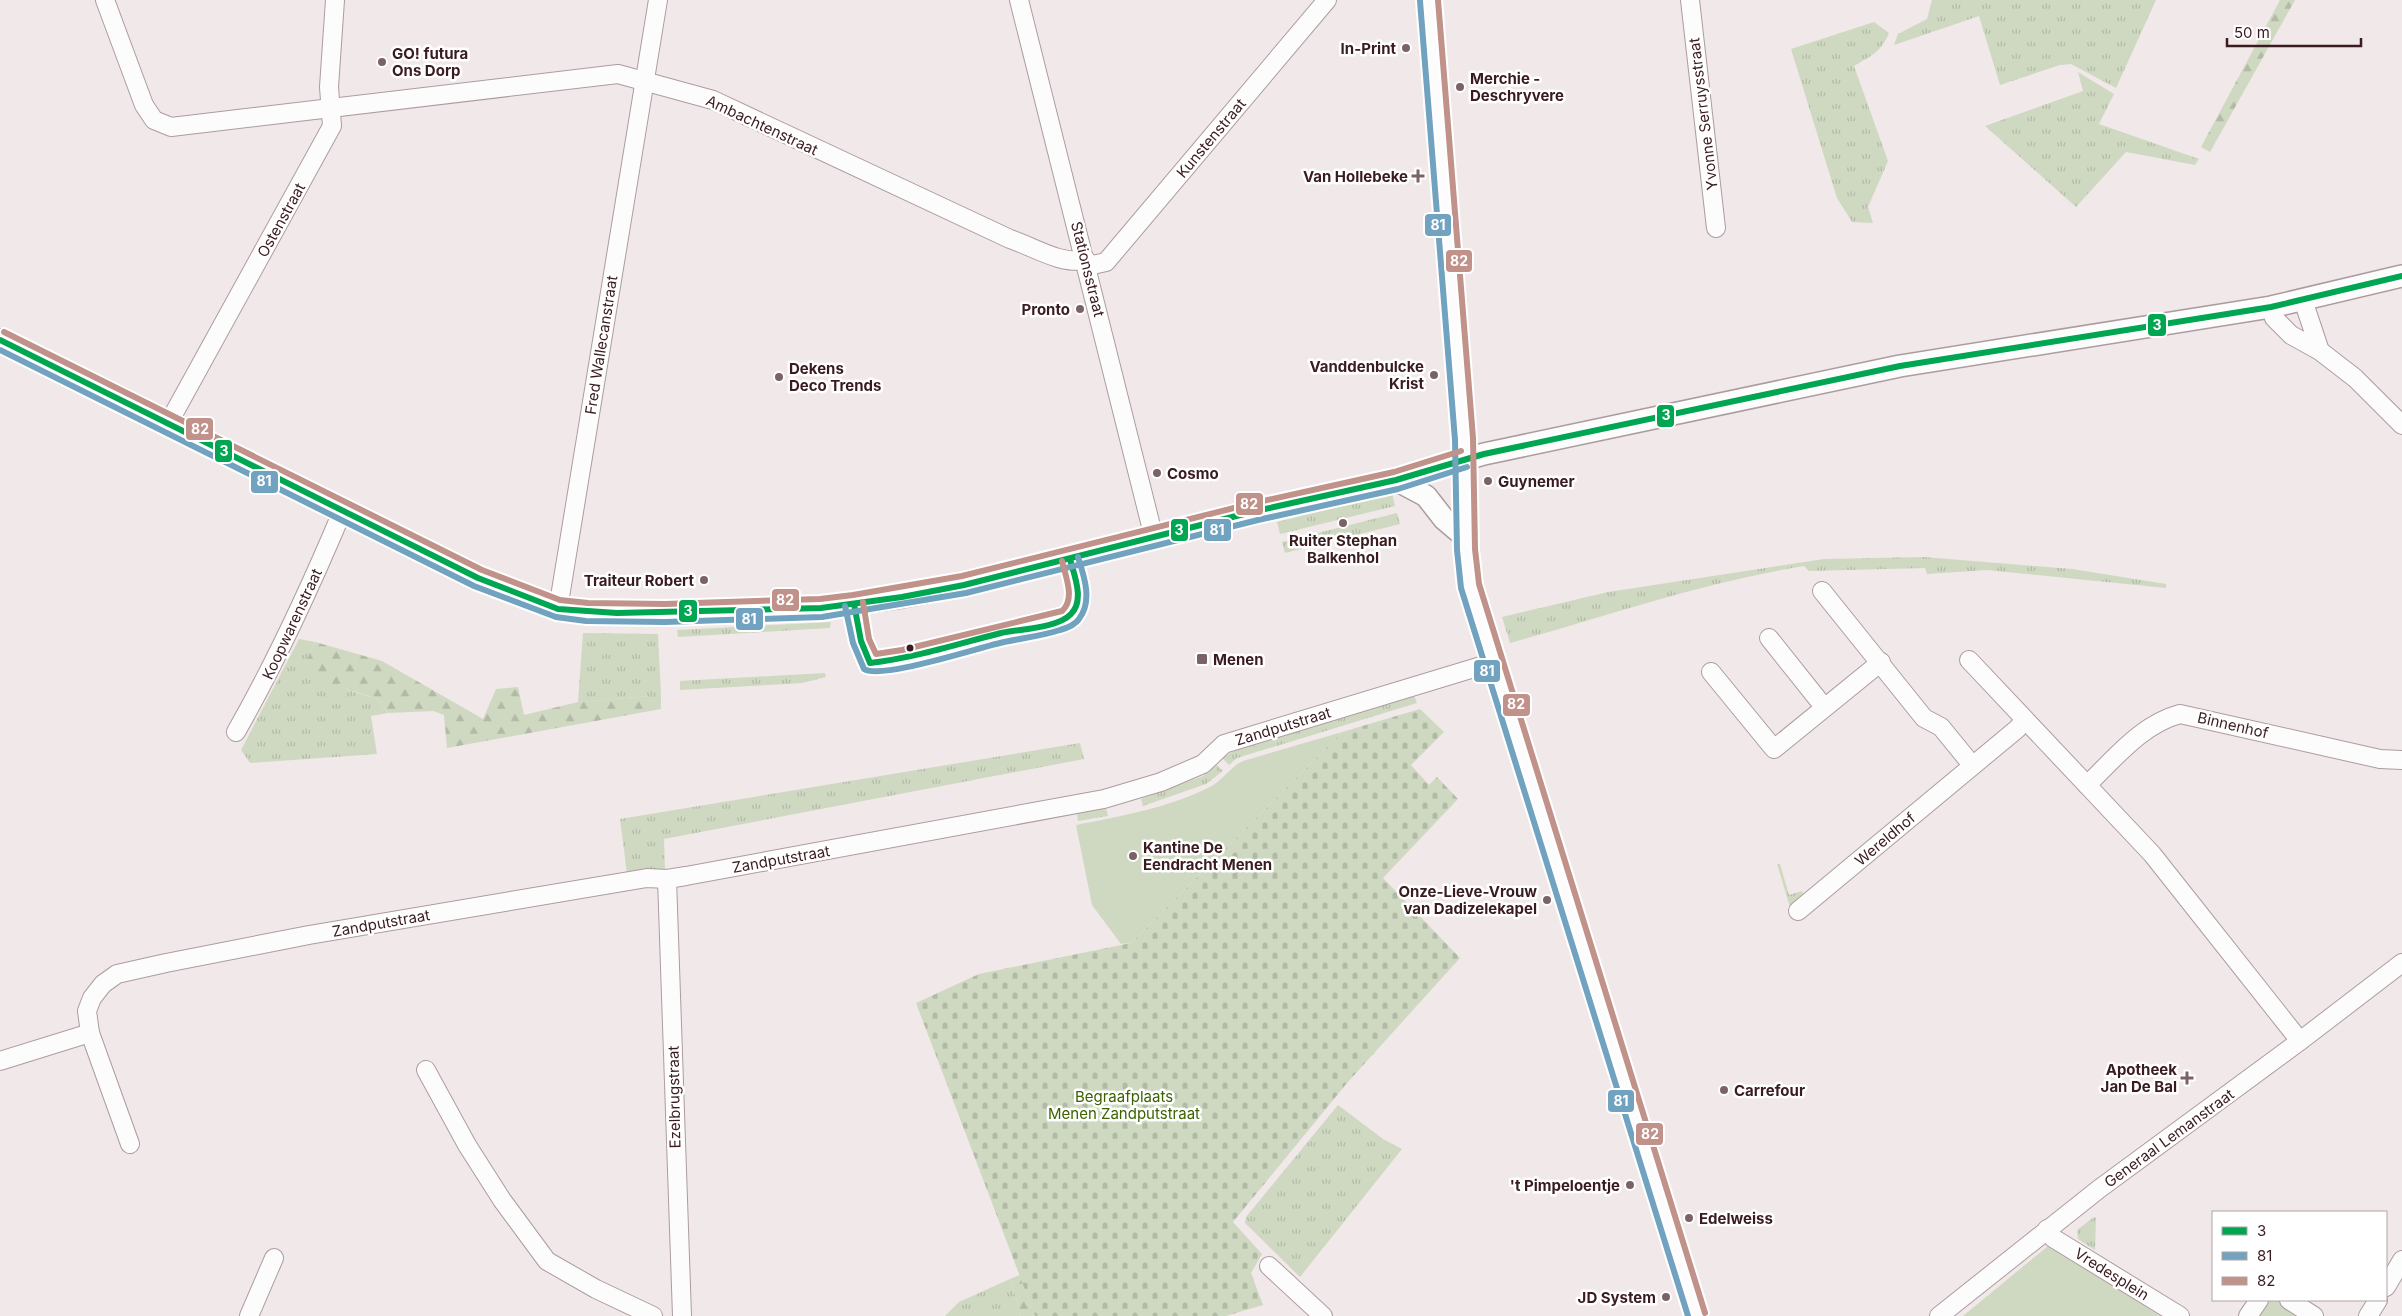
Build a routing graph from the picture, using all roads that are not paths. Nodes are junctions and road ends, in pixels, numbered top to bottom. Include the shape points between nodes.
1 (105, 0) edge
2 (335, 0) edge
3 (658, 0) edge
4 (1019, 0) edge
5 (1327, 0) edge
6 (1429, 0) edge
7 (1690, 0) edge
8 (645, 81) junction
9 (330, 108) junction
10 (1716, 228) dead end
11 (1087, 263) junction
12 (2402, 276) edge
13 (2303, 300) junction
14 (2271, 307) junction
15 (0, 340) edge
16 (2320, 351) junction
17 (168, 424) junction
18 (2402, 425) edge
19 (1464, 459) junction
20 (1396, 480) junction
21 (342, 512) junction
22 (1464, 536) junction
23 (1154, 538) junction
24 (1822, 591) dead end
25 (558, 609) junction
26 (1769, 638) dead end
27 (1969, 660) dead end
28 (1494, 662) junction
29 (1881, 662) junction
30 (1711, 672) dead end
31 (1824, 707) junction
32 (2025, 720) junction
33 (236, 732) dead end
34 (2402, 760) edge
35 (1972, 765) junction
36 (2087, 785) junction
37 (667, 879) junction
38 (1798, 912) dead end
39 (2402, 963) edge
40 (90, 1033) junction
41 (2300, 1041) junction
42 (0, 1061) edge
43 (426, 1070) dead end
44 (130, 1144) dead end
45 (2047, 1229) junction
46 (274, 1258) dead end
47 (2402, 1260) edge
48 (1269, 1266) dead end
49 (2387, 1285) edge
50 (2258, 1301) edge
51 (2291, 1301) edge
52 (2377, 1301) edge
53 (249, 1316) edge
54 (653, 1316) edge
55 (682, 1316) edge
56 (1323, 1316) edge
57 (1697, 1316) edge
58 (1940, 1316) edge
59 (2180, 1316) edge
60 (2248, 1316) edge
61 (2314, 1316) edge
62 (2368, 1316) edge

1 - 9 street, Ambachtenstraat via 144,105 154,120 171,127
2 - 9 street, Ostenstraat
3 - 8 street, Fred Wallecanstraat
4 - 11 street, Stationsstraat
5 - 11 street, Kunstenstraat via 1106,262
6 - 19 street
7 - 10 street, Yvonne Serruysstraat
8 - 9 street, Ambachtenstraat via 618,74
8 - 11 street, Ambachtenstraat via 713,100 1010,239 1060,259
8 - 25 street, Fred Wallecanstraat
9 - 17 street, Ostenstraat via 332,126
11 - 23 street, Stationsstraat
12 - 13 street
13 - 14 street
13 - 16 street
14 - 16 street via 2274,318 2291,335
14 - 19 street via 1900,366
15 - 17 street
16 - 18 street via 2355,378
17 - 21 street
19 - 20 street
19 - 22 street
20 - 22 street via 1426,496 1444,519
20 - 23 street
21 - 25 street via 478,578
21 - 33 street, Koopwarenstraat via 296,620
22 - 28 street via 1471,590
23 - 25 street via 964,585 821,608 665,613
24 - 29 street
26 - 31 street
27 - 32 street
28 - 37 street, Zandputstraat via 1224,744 1203,764 1162,782 1104,799
28 - 57 street
29 - 31 street
29 - 35 street via 1924,718 1941,728
30 - 31 street via 1774,749
32 - 35 street, Wereldhof
32 - 36 street
34 - 36 street, Binnenhof via 2380,759 2180,714 2147,728
35 - 38 street, Wereldhof
36 - 41 street via 2152,854
37 - 40 street, Zandputstraat via 647,878 338,930 117,974 92,998 87,1011
37 - 55 street, Ezelbrugstraat
39 - 41 street, Generaal Lemanstraat
40 - 42 street
40 - 44 street, Zandputstraat
41 - 45 street, Generaal Lemanstraat
43 - 54 street via 467,1145 547,1261
45 - 58 street, Generaal Lemanstraat
45 - 59 street, Vredesplein via 2053,1238
46 - 53 street
47 - 49 street
48 - 56 street
50 - 60 street
51 - 61 street
52 - 62 street

